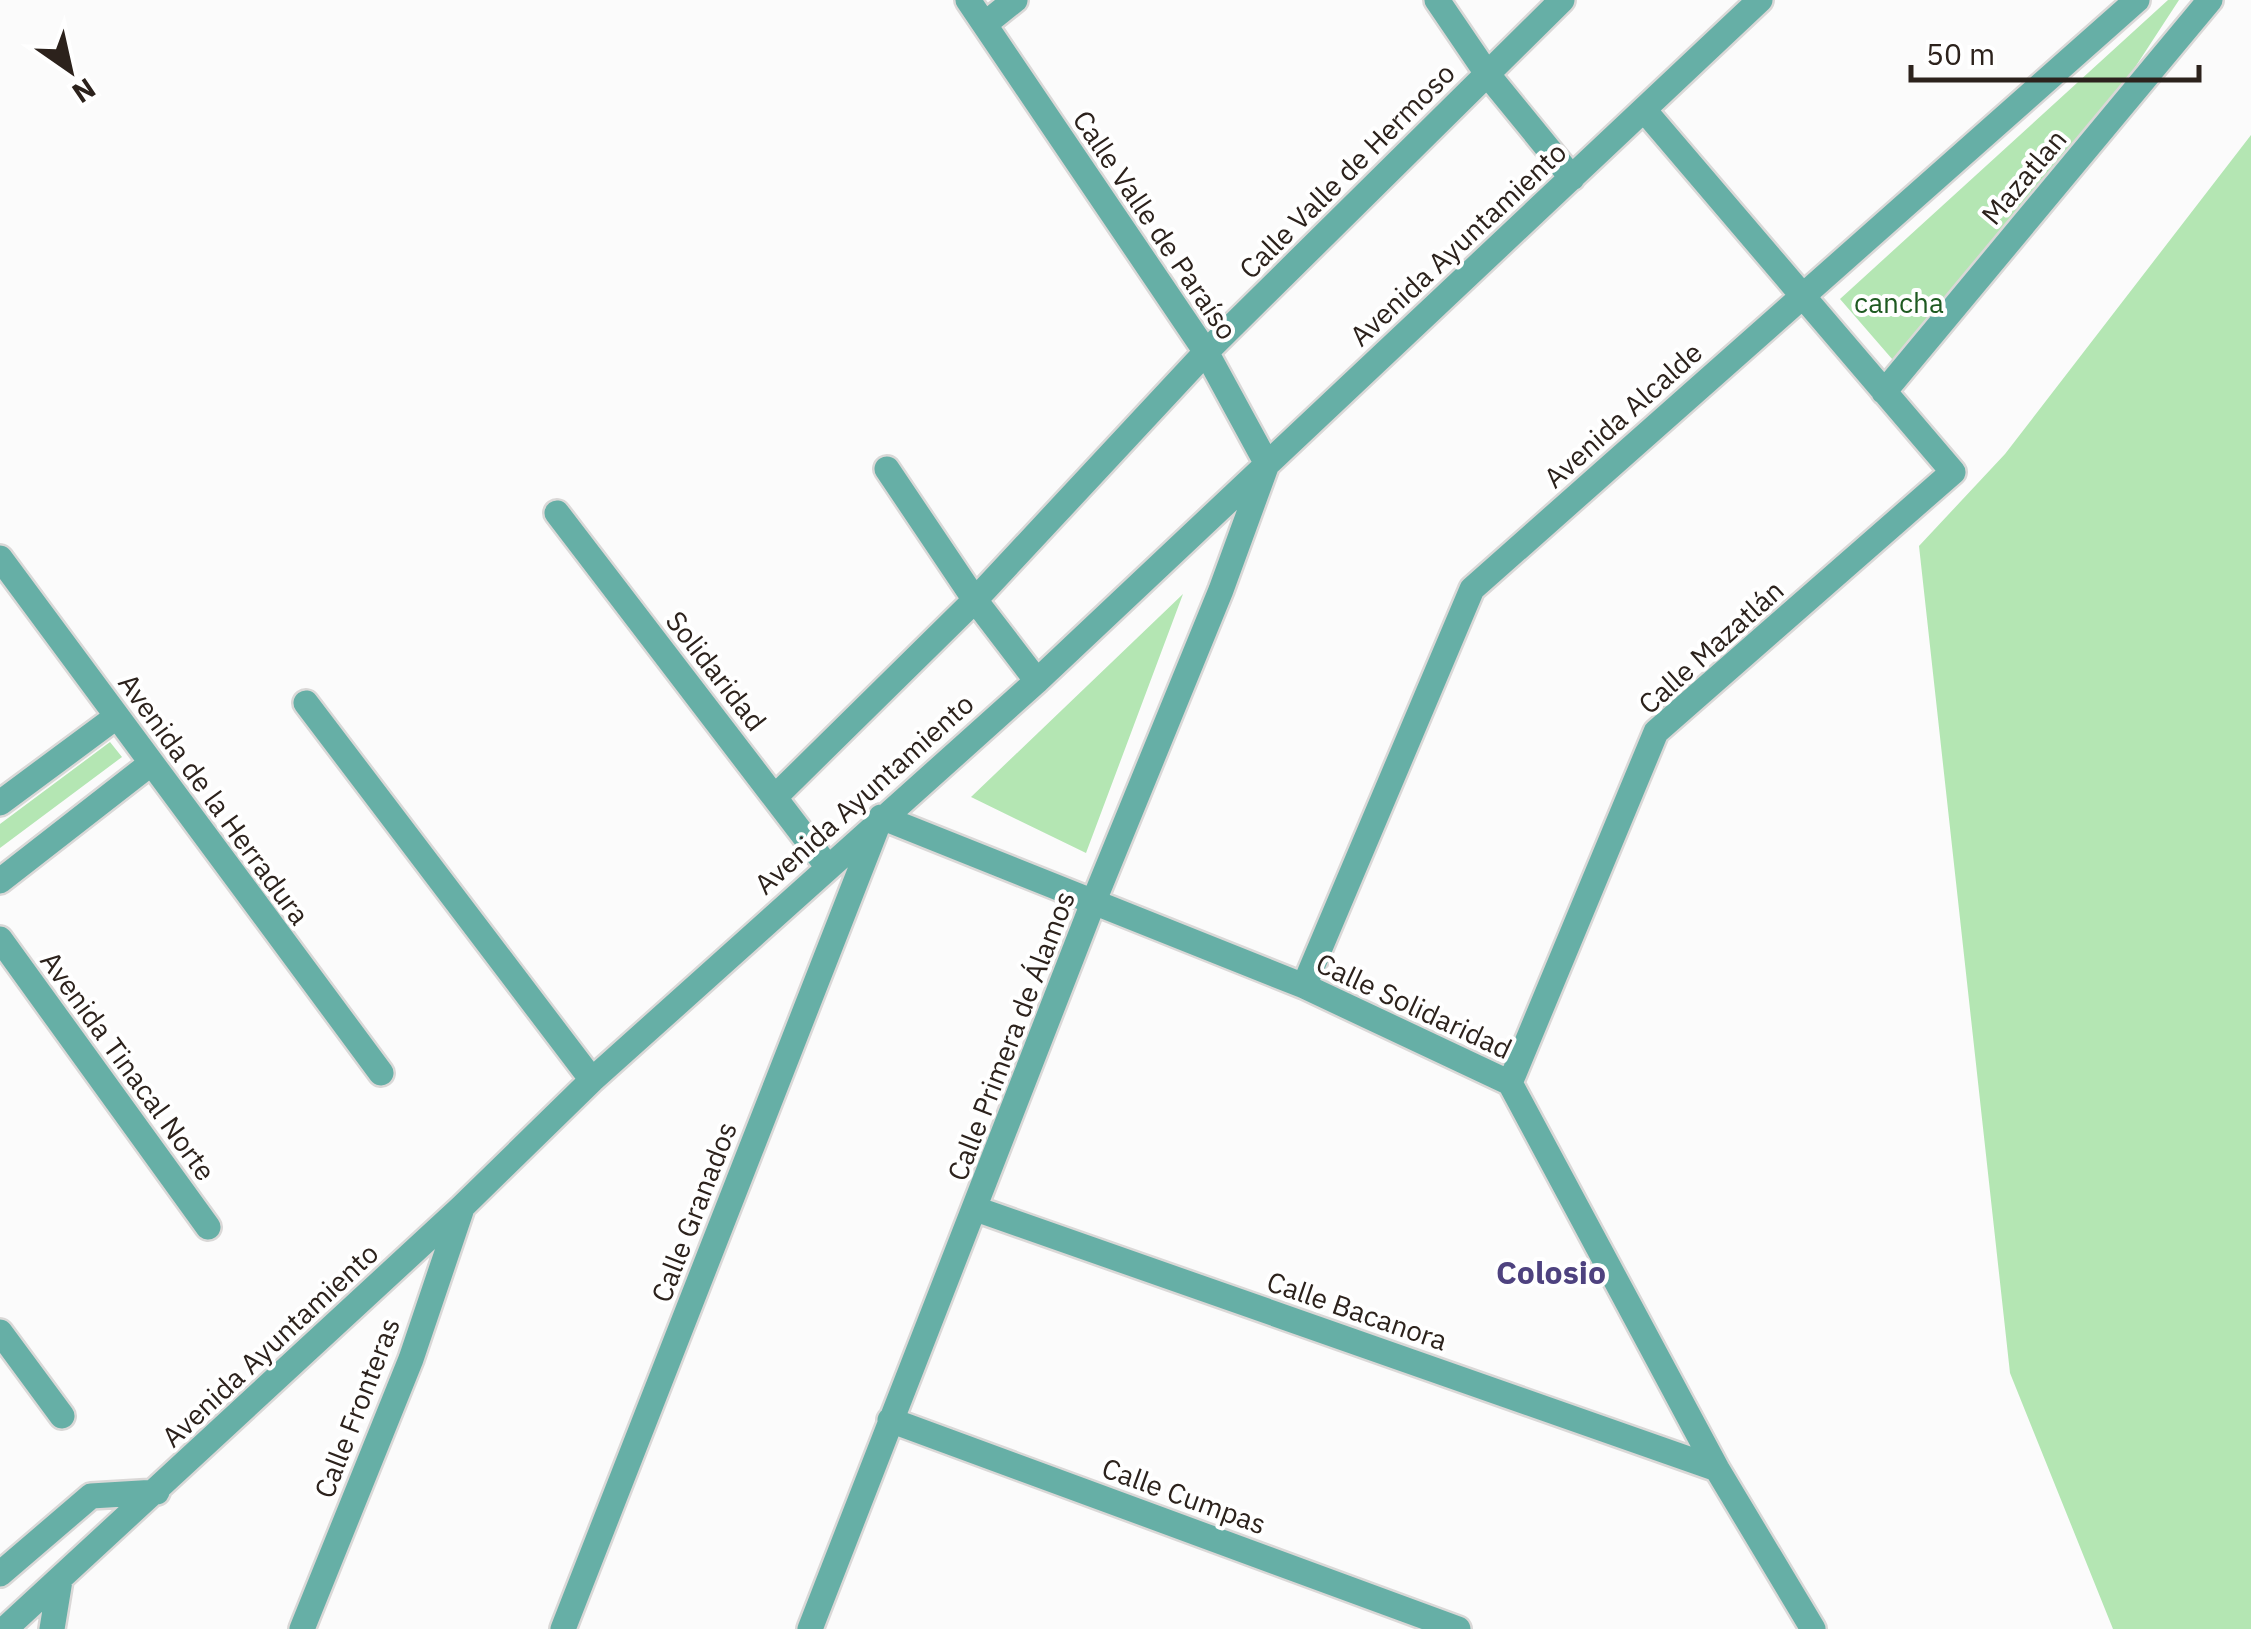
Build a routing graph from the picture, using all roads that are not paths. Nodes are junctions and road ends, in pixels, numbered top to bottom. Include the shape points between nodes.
1 (968, 0) edge
2 (1015, 0) edge
3 (1437, 0) edge
4 (1562, 0) edge
5 (1760, 0) edge
6 (2137, 0) edge
7 (2210, 0) edge
8 (985, 24) junction
9 (1488, 75) junction
10 (1645, 112) junction
11 (1572, 178) junction
12 (1801, 295) junction
13 (1206, 352) junction
14 (1884, 392) junction
15 (1267, 464) junction
16 (887, 468) dead end
17 (557, 513) dead end
18 (0, 558) edge
19 (975, 600) junction
20 (1037, 681) junction
21 (306, 703) dead end
22 (116, 717) junction
23 (149, 765) junction
24 (775, 797) junction
25 (0, 803) edge
26 (881, 817) junction
27 (828, 866) junction
28 (0, 881) edge
29 (1093, 903) junction
30 (0, 939) edge
31 (1304, 986) junction
32 (381, 1074) dead end
33 (592, 1080) junction
34 (1510, 1083) junction
35 (462, 1206) junction
36 (976, 1209) junction
37 (208, 1227) dead end
38 (0, 1332) edge
39 (62, 1416) dead end
40 (890, 1420) junction
41 (1717, 1469) junction
42 (157, 1492) junction
43 (0, 1574) edge
44 (60, 1580) junction
45 (5, 1629) edge
46 (52, 1629) edge
47 (302, 1629) edge
48 (563, 1629) edge
49 (810, 1629) edge
50 (1458, 1629) edge
51 (1812, 1629) edge

1 - 8 street, Calle Valle de Paraíso
2 - 8 street
3 - 9 street
4 - 9 street, Calle Valle de Hermoso
5 - 10 street, Avenida Ayuntamiento
6 - 12 street, Avenida Alcalde
7 - 14 street, Mazatlan
8 - 13 street, Calle Valle de Paraíso
9 - 11 street
9 - 13 street, Calle Valle de Hermoso
10 - 11 street, Avenida Ayuntamiento
10 - 12 street
11 - 15 street, Avenida Ayuntamiento
12 - 14 street
12 - 31 street, Avenida Alcalde via 1472,589
13 - 15 street, Calle Valle de Paraíso
13 - 19 street, Calle Valle de Hermoso
14 - 34 street, Calle Mazatlán via 1952,472 1656,732
15 - 20 street, Avenida Ayuntamiento
15 - 29 street, Calle Primera de Álamos
16 - 19 street
17 - 24 street, Solidaridad
18 - 22 street, Avenida de la Herradura
19 - 20 street
19 - 24 street, Calle Valle de Hermoso
20 - 26 street, Avenida Ayuntamiento
21 - 33 street
22 - 23 street, Avenida de la Herradura
22 - 25 street
23 - 28 street
23 - 32 street, Avenida de la Herradura
24 - 27 street, Solidaridad
26 - 27 street, Avenida Ayuntamiento
26 - 29 street, Calle Solidaridad
26 - 48 street, Calle Granados
27 - 33 street, Avenida Ayuntamiento
29 - 31 street, Calle Solidaridad
29 - 36 street, Calle Primera de Álamos
30 - 37 street, Avenida Tinacal Norte
31 - 34 street, Calle Solidaridad
33 - 35 street, Avenida Ayuntamiento
34 - 41 street, Calle Solidaridad
35 - 42 street, Avenida Ayuntamiento
35 - 47 street, Calle Fronteras via 411,1359
36 - 40 street, Calle Primera de Álamos
36 - 41 street, Calle Bacanora
38 - 39 street
40 - 49 street, Calle Primera de Álamos
40 - 50 street, Calle Cumpas
41 - 51 street, Calle Solidaridad
42 - 43 street via 91,1496
42 - 44 street, Avenida Ayuntamiento
44 - 45 street, Avenida Ayuntamiento
44 - 46 street

